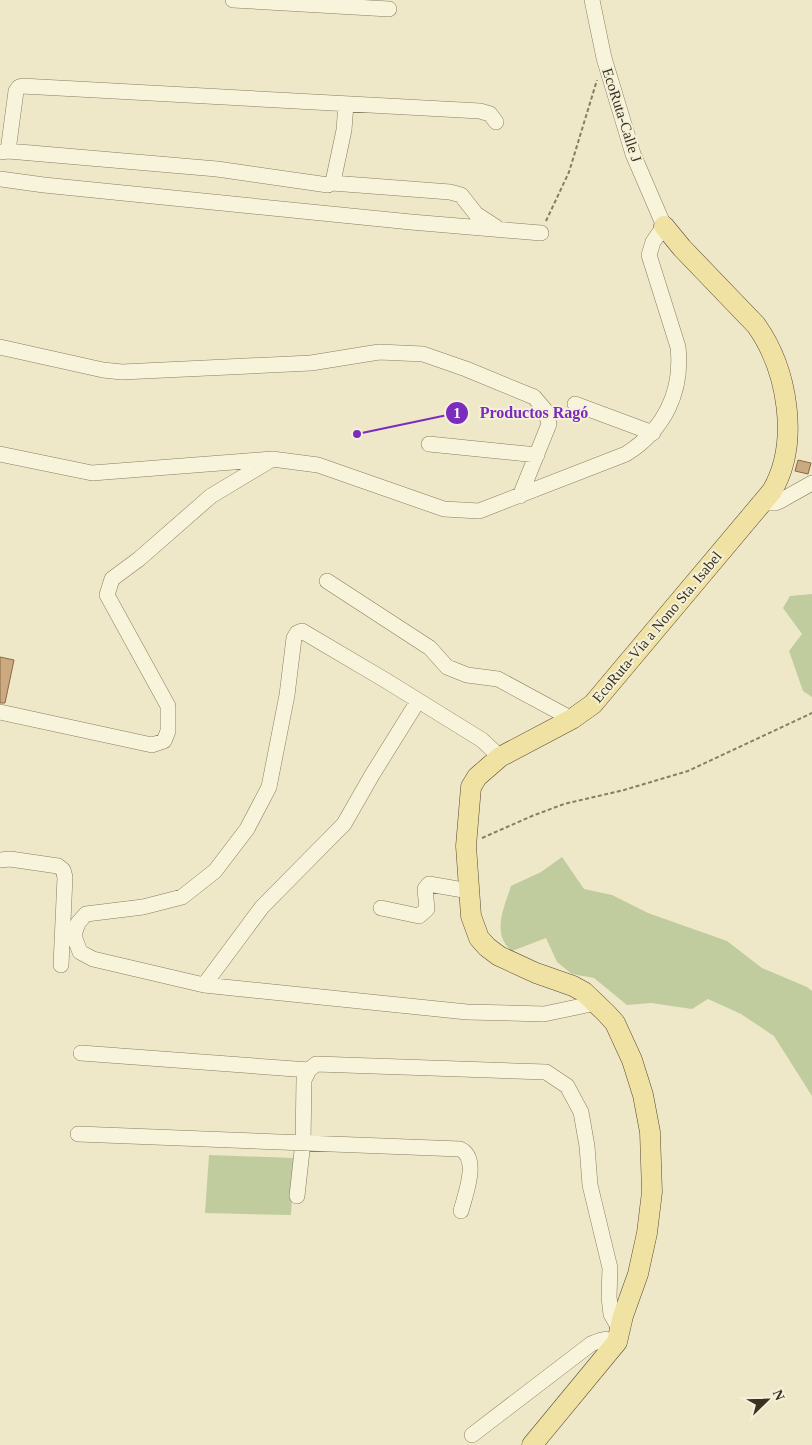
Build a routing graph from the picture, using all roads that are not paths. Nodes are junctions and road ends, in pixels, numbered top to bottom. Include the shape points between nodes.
1 (233, 0) edge
2 (592, 0) edge
3 (354, 3) edge
4 (389, 9) dead end
5 (346, 104) junction
6 (496, 122) dead end
7 (4, 151) edge
8 (0, 179) edge
9 (332, 183) junction
10 (664, 226) junction
11 (499, 229) junction
12 (541, 233) road end
13 (0, 347) edge
14 (575, 404) dead end
15 (653, 433) junction
16 (429, 444) dead end
17 (0, 454) edge
18 (537, 455) junction
19 (272, 460) junction
20 (812, 483) edge
21 (520, 496) junction
22 (762, 503) junction
23 (327, 581) dead end
24 (418, 701) junction
25 (0, 712) edge
26 (572, 719) junction
27 (500, 757) junction
28 (0, 860) edge
29 (469, 891) junction
30 (381, 908) dead end
31 (61, 965) dead end
32 (204, 985) junction
33 (596, 1003) junction
34 (81, 1053) dead end
35 (310, 1070) junction
36 (78, 1134) dead end
37 (303, 1142) junction
38 (297, 1196) dead end
39 (461, 1211) dead end
40 (618, 1336) junction
41 (472, 1435) dead end
42 (532, 1445) edge

1 - 3 street
2 - 10 street, EcoRuta-Calle J via 604,58 632,154
3 - 4 street
5 - 6 street via 480,111 490,114
5 - 7 street via 22,86 16,91
5 - 9 street via 344,130
7 - 9 street via 217,169 324,185
8 - 11 street
9 - 11 street via 461,195 476,214
10 - 15 street via 649,255 675,333 680,363 669,407
10 - 22 main road, EcoRuta-Vía a Nono Sta. Isabel via 756,325 779,370 788,432 781,472
11 - 12 street
13 - 18 street via 122,372 311,363 378,352 423,354 534,397 545,410 549,424
14 - 15 street
15 - 21 street via 626,454
16 - 18 street
17 - 19 street via 92,473
18 - 21 street
19 - 21 street via 318,465 444,509 479,511
19 - 25 street via 211,496 112,579 106,595 168,706 168,731 164,741 152,745
20 - 22 street via 775,503
22 - 26 main road, EcoRuta-Vía a Nono Sta. Isabel via 593,704
23 - 26 street via 430,648 447,667 467,675 498,679
24 - 27 street via 482,740
24 - 32 street via 344,824 262,907
24 - 32 street via 306,632 298,633 294,638 288,694 269,787 247,829 215,871 182,897 144,907 86,914 78,923 74,936 80,952 93,959
26 - 27 main road, EcoRuta-Vía a Nono Sta. Isabel
27 - 29 main road, EcoRuta-Vía a Nono Sta. Isabel via 471,787 466,846
28 - 31 street via 58,866 63,870
29 - 30 street via 430,884 425,889 427,909 418,916
29 - 33 main road, EcoRuta-Vía a Nono Sta. Isabel via 471,916 479,938 487,947 536,973 574,986
32 - 33 street via 467,1012 544,1014
33 - 40 main road, EcoRuta-Vía a Nono Sta. Isabel via 614,1023 632,1060 650,1132 652,1192 647,1233
34 - 35 street
35 - 37 street via 304,1080
35 - 40 street via 316,1064 546,1072 567,1086 581,1112 590,1185 610,1268 611,1314
36 - 37 street
37 - 38 street
37 - 39 street via 464,1150 470,1157 471,1167
40 - 41 street via 591,1344
40 - 42 main road, EcoRuta-Vía a Nono Sta. Isabel

